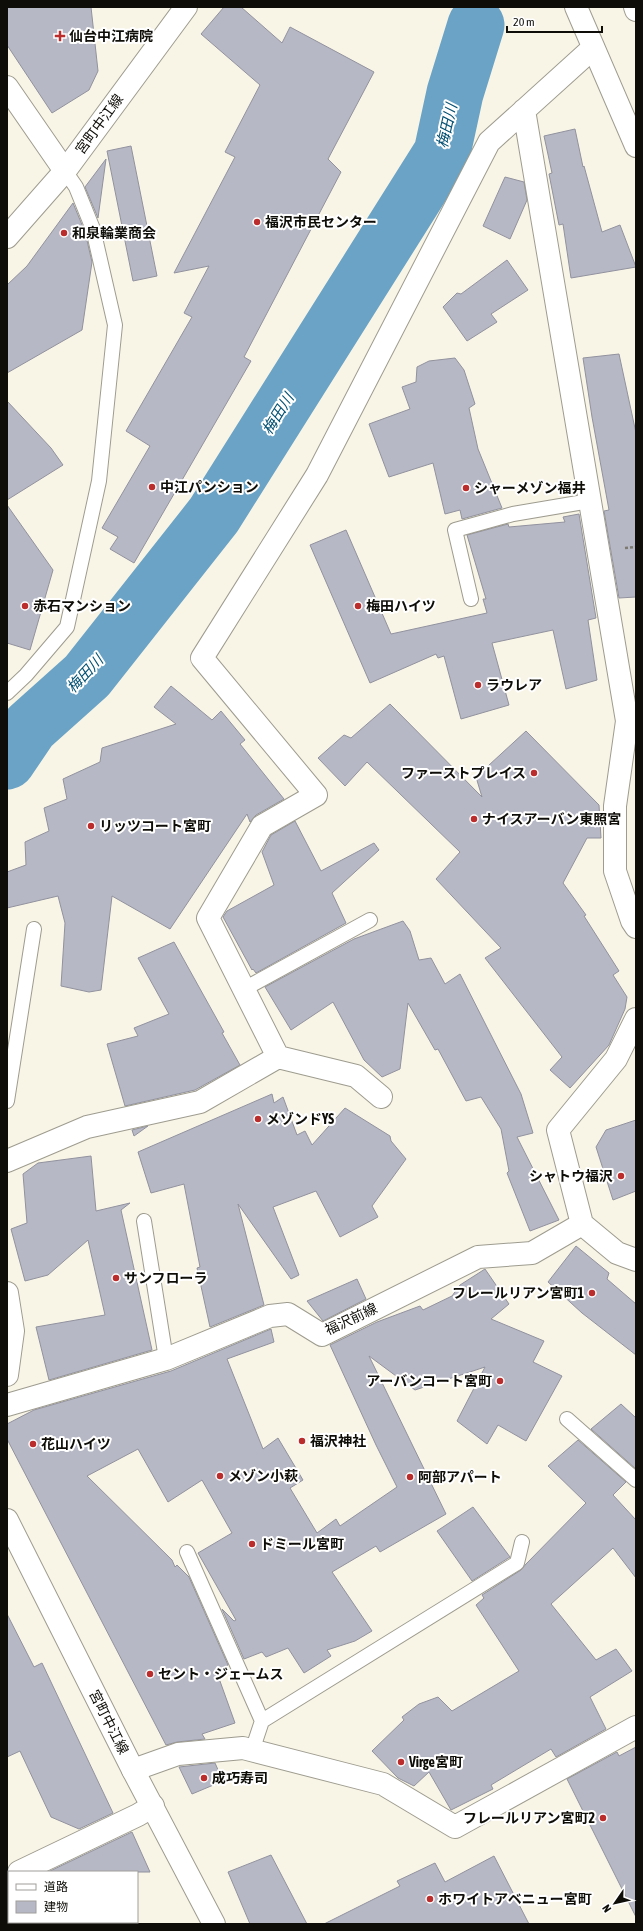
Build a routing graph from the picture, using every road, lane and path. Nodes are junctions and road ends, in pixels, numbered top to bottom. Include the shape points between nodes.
1 (186, 7) edge
2 (576, 7) edge
3 (635, 7) edge
4 (636, 10) edge
5 (593, 48) junction
6 (7, 87) edge
7 (524, 110) junction
8 (636, 146) edge
9 (65, 171) junction
10 (7, 237) edge
11 (590, 501) junction
12 (472, 599) dead end
13 (7, 693) edge
14 (370, 920) dead end
15 (636, 927) edge
16 (34, 929) dead end
17 (244, 989) junction
18 (636, 1019) edge
19 (278, 1057) junction
20 (381, 1097) dead end
21 (7, 1100) edge
22 (7, 1161) edge
23 (144, 1221) dead end
24 (582, 1224) junction
25 (636, 1260) edge
26 (7, 1293) edge
27 (166, 1359) junction
28 (7, 1375) edge
29 (7, 1405) edge
30 (566, 1419) dead end
31 (636, 1480) edge
32 (7, 1520) edge
33 (522, 1542) dead end
34 (187, 1552) dead end
35 (262, 1722) junction
36 (636, 1727) edge
37 (252, 1751) junction
38 (133, 1770) junction
39 (153, 1806) junction
40 (21, 1871) edge
41 (214, 1924) edge

1 - 9 street, 宮町中江線
2 - 5 street
3 - 4 street
5 - 7 street
5 - 8 street
6 - 9 street
7 - 11 street
7 - 17 street via 489,142 317,475 202,658 316,795 262,826 208,918
9 - 10 street, 宮町中江線
9 - 13 lane via 76,187 93,229 115,325 99,481 67,627
11 - 12 lane via 513,514 455,530
11 - 15 street via 627,721 615,806 616,871
14 - 17 lane
16 - 21 lane
17 - 19 street
18 - 24 street via 616,1059 558,1130
19 - 20 street via 356,1076
19 - 22 street via 200,1102 87,1127
23 - 27 lane
24 - 25 street via 617,1253
24 - 27 street, 福沢前線 via 532,1253 478,1256 322,1335 288,1314 270,1316
26 - 28 street via 14,1331
27 - 29 street, 福沢前線
30 - 31 lane
32 - 38 street, 宮町中江線
33 - 35 lane via 517,1563
34 - 35 lane
35 - 37 lane
36 - 37 street via 455,1827 383,1784
37 - 38 street via 243,1748 178,1754
38 - 39 street, 宮町中江線
39 - 40 street
39 - 41 street, 宮町中江線

